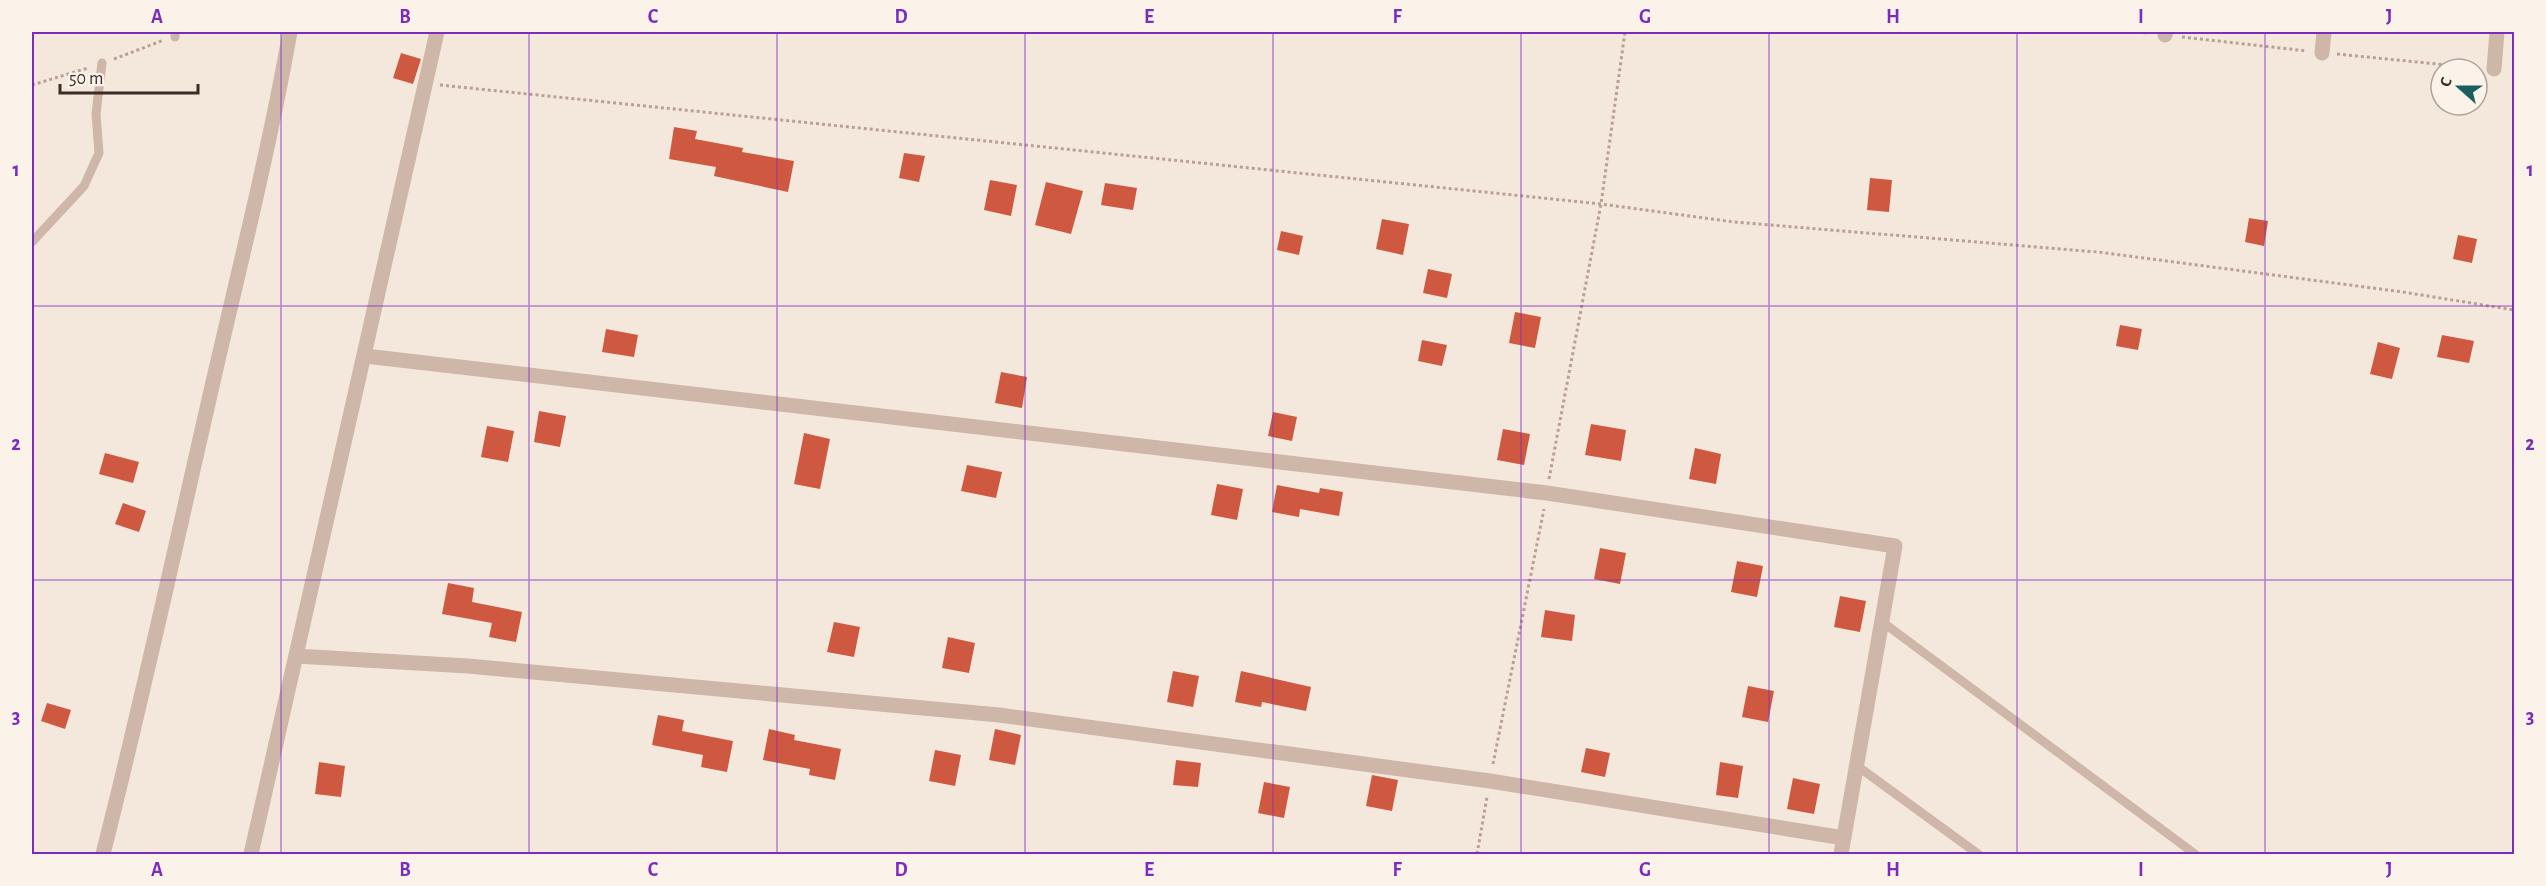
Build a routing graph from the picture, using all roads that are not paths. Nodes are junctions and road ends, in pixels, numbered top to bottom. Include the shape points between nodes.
1 (290, 32) edge
2 (437, 32) edge
3 (2324, 32) edge
4 (2497, 32) edge
5 (2322, 53) dead end
6 (102, 63) dead end
7 (2494, 69) dead end
8 (32, 242) edge
9 (365, 356) junction
10 (1881, 621) junction
11 (296, 656) junction
12 (1856, 765) junction
13 (1844, 838) junction
14 (104, 855) edge
15 (251, 855) edge
16 (1841, 855) edge
17 (1978, 855) edge
18 (2195, 855) edge

1 - 14 street via 270,144
2 - 9 street
3 - 5 street
4 - 7 street
6 - 8 lane via 96,114 99,153 84,186
9 - 10 street via 1547,493 1895,546
9 - 11 street
10 - 12 street
10 - 18 lane
11 - 13 street via 468,666 999,716 1490,781
11 - 15 street
12 - 13 street
12 - 17 lane
13 - 16 street

